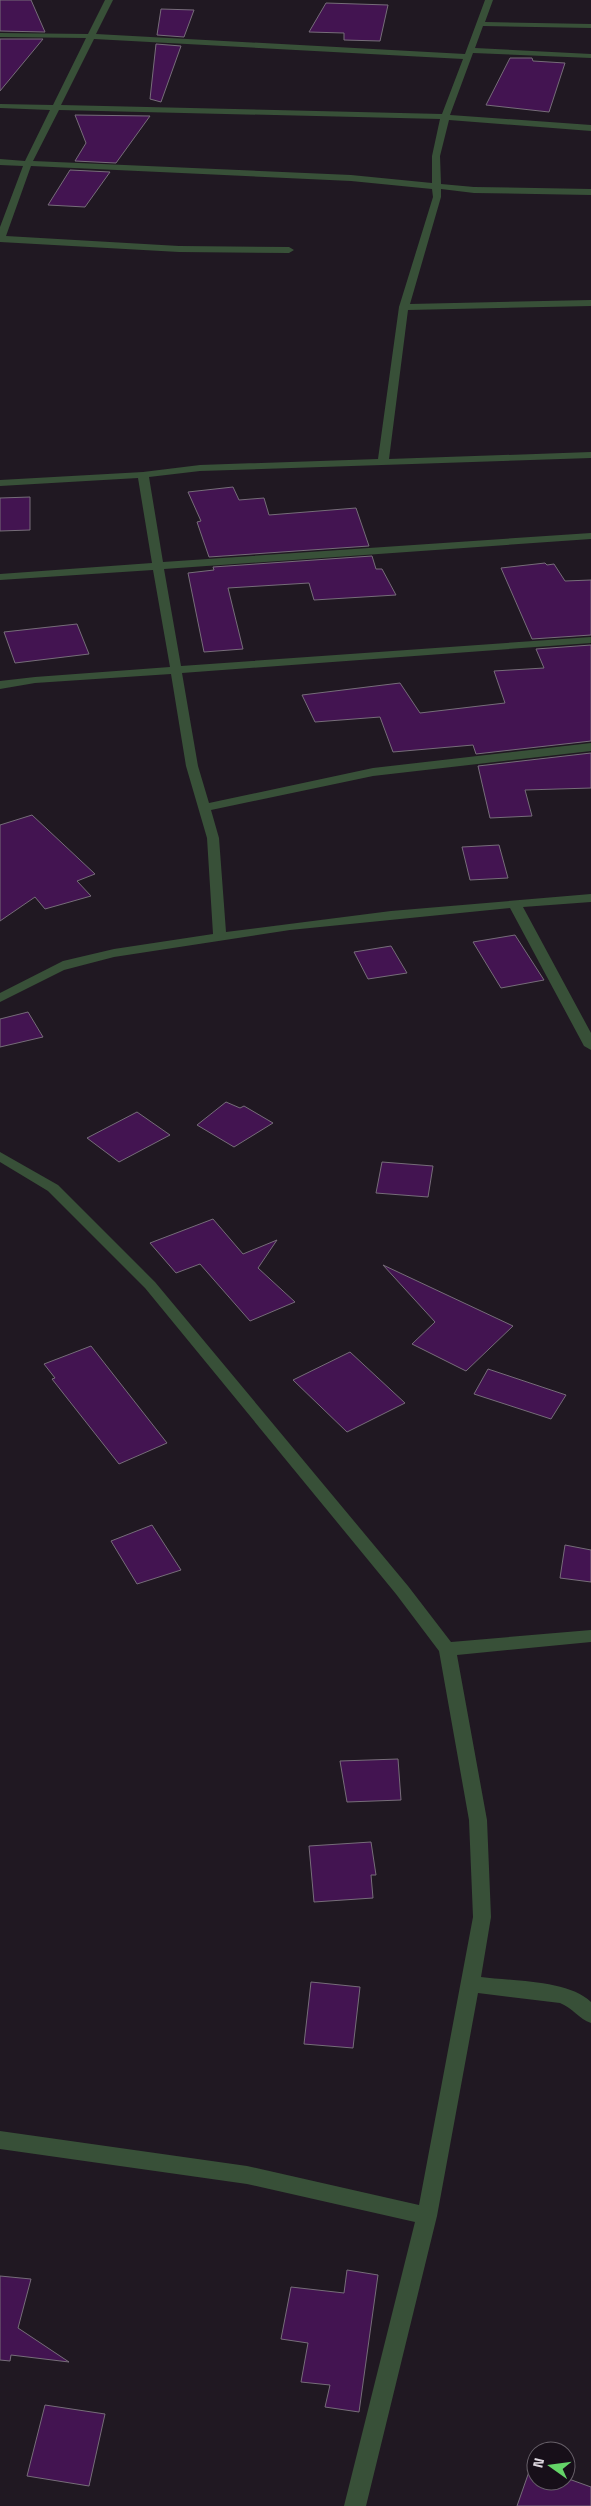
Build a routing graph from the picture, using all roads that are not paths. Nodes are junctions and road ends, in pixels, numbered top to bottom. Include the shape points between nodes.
1 (110, 0) edge
2 (489, 0) edge
3 (480, 24) junction
4 (591, 26) edge
5 (0, 35) edge
6 (91, 36) junction
7 (469, 53) junction
8 (591, 56) edge
9 (0, 106) edge
10 (54, 108) junction
11 (445, 117) junction
12 (591, 128) edge
13 (0, 162) edge
14 (28, 163) junction
15 (438, 186) junction
16 (591, 192) edge
17 (0, 239) edge
18 (289, 250) dead end
19 (591, 303) edge
20 (404, 307) junction
21 (591, 455) edge
22 (383, 461) junction
23 (143, 475) junction
24 (0, 483) edge
25 (591, 536) edge
26 (159, 564) junction
27 (0, 577) edge
28 (591, 640) edge
29 (177, 671) junction
30 (0, 685) edge
31 (591, 747) edge
32 (204, 808) junction
33 (591, 898) edge
34 (514, 903) junction
35 (220, 936) junction
36 (0, 998) edge
37 (591, 1046) edge
38 (0, 1156) edge
39 (591, 1636) edge
40 (447, 1649) junction
41 (471, 1984) junction
42 (591, 2015) edge
43 (0, 2140) edge
44 (427, 2216) junction
45 (355, 2506) edge

1 - 6 street
2 - 3 street
3 - 4 street
3 - 7 street
5 - 6 street
6 - 7 street
6 - 10 street
7 - 8 street
7 - 11 street
9 - 10 street
10 - 11 street
10 - 14 street
11 - 12 street
11 - 15 street via 436,156
13 - 14 street
14 - 15 street via 350,178
14 - 17 street
15 - 16 street
15 - 20 street
17 - 18 street via 180,249
19 - 20 street
20 - 22 street
21 - 22 street
22 - 23 street via 200,468
23 - 24 street
23 - 26 street
25 - 26 street
26 - 27 street
26 - 29 street
28 - 29 street
29 - 30 street
29 - 32 street via 192,766
31 - 32 street via 373,772
32 - 35 street via 212,838
33 - 34 street
34 - 35 street
34 - 37 street
35 - 36 street via 66,965
38 - 40 street via 53,1188 150,1286 402,1590
39 - 40 street
40 - 41 street via 478,1820 482,1917
41 - 42 street via 561,1995 577,2001
41 - 44 street
43 - 44 street via 247,2176
44 - 45 street

